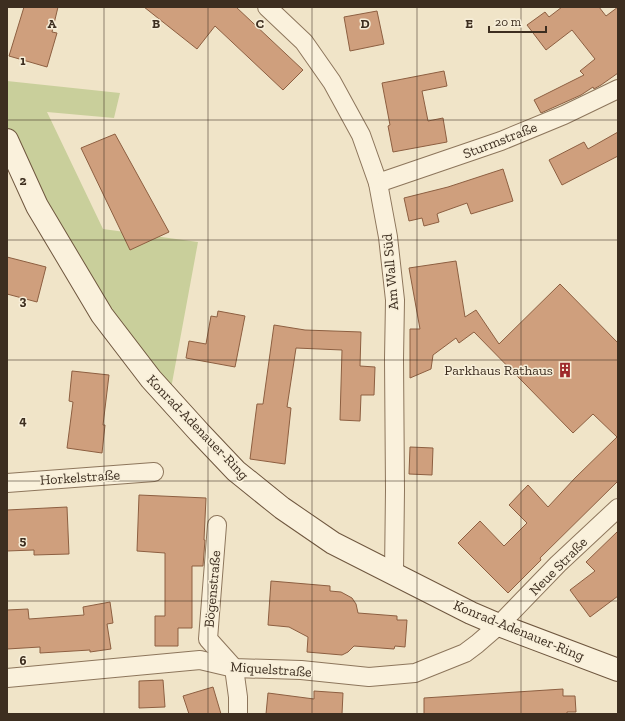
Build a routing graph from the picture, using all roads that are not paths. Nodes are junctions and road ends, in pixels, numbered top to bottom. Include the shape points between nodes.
1 (267, 7) edge
2 (618, 89) edge
3 (7, 140) edge
4 (378, 183) junction
5 (154, 472) dead end
6 (7, 483) edge
7 (618, 508) edge
8 (217, 525) dead end
9 (394, 573) junction
10 (499, 625) junction
11 (234, 668) junction
12 (618, 670) edge
13 (7, 678) edge
14 (238, 714) edge

1 - 4 street, Am Wall Süd via 304,42 332,82 361,135
2 - 4 street, Sturmstraße via 501,141
3 - 9 main road, Konrad-Adenauer-Ring via 37,206 68,260 102,315 151,379 236,471 282,508 333,543
4 - 9 street, Am Wall Süd via 388,237 395,300
5 - 6 street, Horkelstraße
7 - 10 street, Neue Straße via 558,564
8 - 11 street, Bögenstraße via 208,639
9 - 10 main road, Konrad-Adenauer-Ring via 460,608
10 - 11 street, Miquelstraße via 465,653 415,673 369,677 301,670
10 - 12 main road, Konrad-Adenauer-Ring
11 - 13 street, Miquelstraße via 200,660
11 - 14 street

